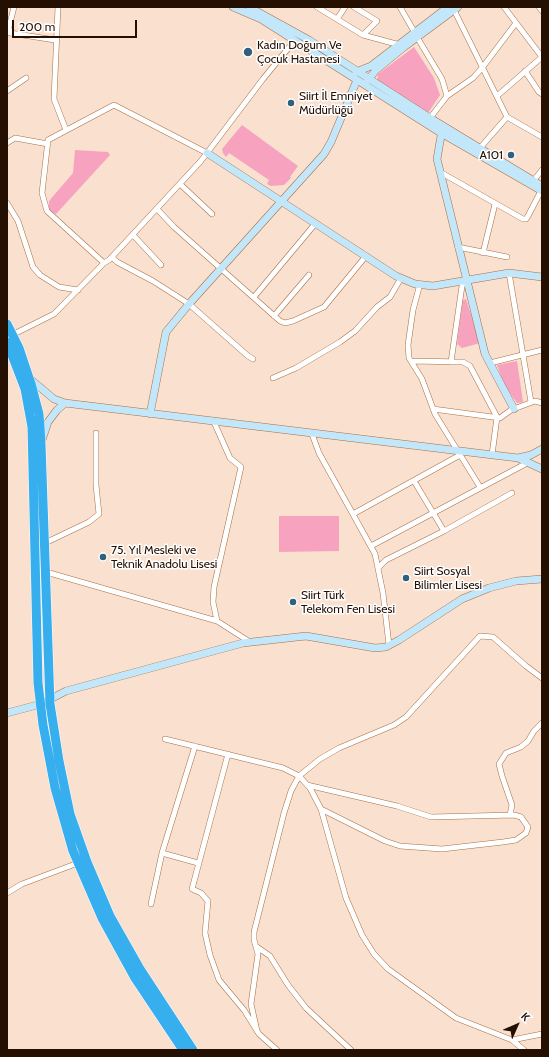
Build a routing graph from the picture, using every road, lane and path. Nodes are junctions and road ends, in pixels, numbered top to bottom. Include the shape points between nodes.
1 (14, 7) edge
2 (58, 7) edge
3 (233, 7) edge
4 (317, 7) edge
5 (345, 7) edge
6 (354, 7) edge
7 (400, 7) edge
8 (504, 7) edge
9 (538, 7) edge
10 (453, 8) edge
11 (247, 9) edge
12 (542, 11) edge
13 (337, 19) junction
14 (516, 23) junction
15 (363, 35) junction
16 (416, 35) junction
17 (55, 40) junction
18 (295, 40) junction
19 (400, 45) junction
20 (542, 57) edge
21 (482, 68) junction
22 (359, 71) junction
23 (526, 71) junction
24 (350, 74) junction
25 (26, 78) dead end
26 (358, 80) junction
27 (368, 81) junction
28 (7, 90) edge
29 (542, 94) edge
30 (447, 96) junction
31 (497, 96) junction
32 (507, 117) junction
33 (430, 118) junction
34 (442, 129) junction
35 (66, 130) junction
36 (542, 137) edge
37 (7, 143) edge
38 (48, 144) junction
39 (480, 148) junction
40 (207, 153) junction
41 (542, 170) edge
42 (440, 172) junction
43 (534, 180) junction
44 (180, 184) junction
45 (542, 189) edge
46 (282, 202) junction
47 (7, 203) edge
48 (495, 204) junction
49 (157, 209) junction
50 (212, 214) dead end
51 (315, 224) junction
52 (133, 235) junction
53 (458, 247) junction
54 (483, 253) junction
55 (366, 256) junction
56 (112, 257) junction
57 (506, 257) dead end
58 (104, 263) junction
59 (161, 265) dead end
60 (221, 268) junction
61 (509, 273) junction
62 (309, 275) dead end
63 (542, 277) edge
64 (401, 278) junction
65 (466, 279) junction
66 (420, 284) junction
67 (78, 290) junction
68 (254, 297) junction
69 (189, 304) junction
70 (274, 316) junction
71 (7, 324) edge
72 (10, 339) edge
73 (542, 350) edge
74 (523, 355) junction
75 (253, 359) dead end
76 (411, 361) junction
77 (452, 362) junction
78 (490, 363) junction
79 (29, 377) junction
80 (273, 378) dead end
81 (531, 402) junction
82 (65, 403) junction
83 (542, 403) edge
84 (433, 409) junction
85 (514, 410) junction
86 (150, 414) junction
87 (497, 417) junction
88 (214, 422) junction
89 (96, 433) dead end
90 (312, 434) junction
91 (41, 444) junction
92 (542, 449) edge
93 (458, 453) junction
94 (492, 455) junction
95 (518, 458) junction
96 (529, 462) junction
97 (542, 468) edge
98 (414, 481) junction
99 (480, 487) junction
100 (512, 494) dead end
101 (432, 512) junction
102 (353, 514) junction
103 (444, 531) junction
104 (45, 543) junction
105 (371, 546) junction
106 (379, 567) junction
107 (46, 572) junction
108 (542, 579) edge
109 (217, 621) junction
110 (250, 642) junction
111 (389, 645) junction
112 (542, 678) edge
113 (50, 698) junction
114 (41, 704) junction
115 (7, 713) edge
116 (542, 723) edge
117 (165, 739) dead end
118 (195, 746) junction
119 (228, 754) junction
120 (299, 776) junction
121 (308, 785) junction
122 (321, 809) junction
123 (510, 815) junction
124 (162, 853) junction
125 (78, 863) junction
126 (198, 863) junction
127 (7, 893) edge
128 (152, 904) dead end
129 (257, 947) junction
130 (257, 1031) junction
131 (542, 1034) edge
132 (512, 1040) junction
133 (183, 1050) edge
134 (194, 1050) edge
135 (277, 1050) edge
136 (351, 1050) edge
137 (524, 1050) edge

1 - 17 street via 10,33
2 - 17 street
3 - 11 street
4 - 13 street
5 - 13 street
6 - 15 street via 377,21
7 - 16 street
8 - 14 street
9 - 12 street
10 - 16 street
10 - 21 street
11 - 18 street
11 - 22 street via 284,25
13 - 15 street
14 - 20 street
14 - 21 street
15 - 19 street
16 - 19 street
16 - 27 street via 376,70
16 - 30 street via 442,79
17 - 35 street via 54,99
18 - 24 street
18 - 40 street
19 - 22 street via 371,66
20 - 23 street
21 - 30 street via 473,78
21 - 31 street
22 - 24 street
22 - 27 street
23 - 29 street
23 - 31 street
24 - 26 street
25 - 28 street
26 - 27 street
26 - 46 street via 324,154
27 - 33 street
27 - 34 street
30 - 33 street
31 - 32 street
32 - 36 street
32 - 39 street
33 - 34 street
34 - 39 street
34 - 42 street via 437,159
34 - 45 street
35 - 38 street via 48,140
35 - 40 street via 114,105
37 - 38 street via 15,138
38 - 58 street via 42,193 47,211
39 - 43 street
40 - 44 street
40 - 46 street
41 - 43 street
42 - 48 street
42 - 53 street
43 - 45 street
44 - 49 street
44 - 50 street
45 - 48 street via 526,219 519,218
46 - 51 street
46 - 60 street
47 - 67 street via 18,221 33,267 40,275 60,287
48 - 54 street
49 - 52 street
49 - 60 street
51 - 55 street
51 - 68 street
52 - 56 street
52 - 59 street
53 - 54 street
53 - 65 street
54 - 57 street
55 - 64 street
55 - 70 street via 324,307 293,322 285,323
56 - 58 street
56 - 69 street
58 - 67 street
60 - 68 street
60 - 69 street
61 - 63 street
61 - 65 street
61 - 74 street
62 - 70 street
64 - 66 street
64 - 80 street via 390,297 355,331 296,368
65 - 66 street via 433,286
65 - 77 street via 462,286
65 - 78 street via 484,354
66 - 76 street via 408,345
67 - 72 street via 54,314
68 - 70 street
69 - 75 street
69 - 86 street via 166,332
71 - 72 highway
72 - 79 highway
72 - 114 highway via 25,389 32,427 38,683
73 - 74 street
74 - 78 street
74 - 81 street
76 - 77 street
76 - 84 street via 422,379
77 - 87 street via 463,362 470,366
78 - 85 street
79 - 82 street via 54,399
79 - 91 highway via 39,414
81 - 83 street
81 - 85 street
82 - 86 street
82 - 91 street via 48,422
84 - 87 street
84 - 93 street
85 - 87 street via 500,418
86 - 88 street
87 - 94 street
88 - 90 street
88 - 109 street via 230,458 241,467 214,587
89 - 104 street via 99,514 89,522
90 - 93 street
90 - 102 street via 319,453
91 - 104 highway
92 - 95 street via 532,455
93 - 94 street
93 - 98 street
93 - 99 street
94 - 95 street
95 - 96 street
96 - 97 street
96 - 99 street
98 - 101 street
98 - 102 street
99 - 101 street
100 - 103 street
101 - 103 street
101 - 105 street
102 - 105 street
103 - 106 street via 386,560
104 - 107 highway
105 - 106 street
106 - 111 street
107 - 109 street
107 - 113 highway
108 - 111 street via 489,588 462,599
109 - 110 street
110 - 111 street via 306,636 375,648
110 - 113 street
112 - 120 street via 494,637 480,636 406,717 394,725 339,748
113 - 114 street
113 - 134 highway via 70,814 87,862 114,923 140,969
114 - 115 street
114 - 125 highway via 55,788
116 - 123 street via 528,741 506,753 499,764 512,805
117 - 118 street
118 - 119 street
118 - 124 street
119 - 120 street via 284,768
119 - 126 street
120 - 121 street
120 - 129 street via 284,813 254,932
121 - 122 street
121 - 123 street via 397,806 431,817
122 - 123 street via 400,846 442,849 516,840 526,834 528,827 521,817
122 - 132 street via 346,898 362,935 374,954 388,969 456,1018
124 - 126 street
124 - 128 street
125 - 127 street via 22,884
125 - 133 highway via 102,918 135,978
126 - 130 street via 192,889 208,901 205,933 215,972
129 - 130 street via 257,971 251,1004
129 - 136 street via 275,962 288,985 306,1008
130 - 135 street
131 - 132 street
132 - 137 street

